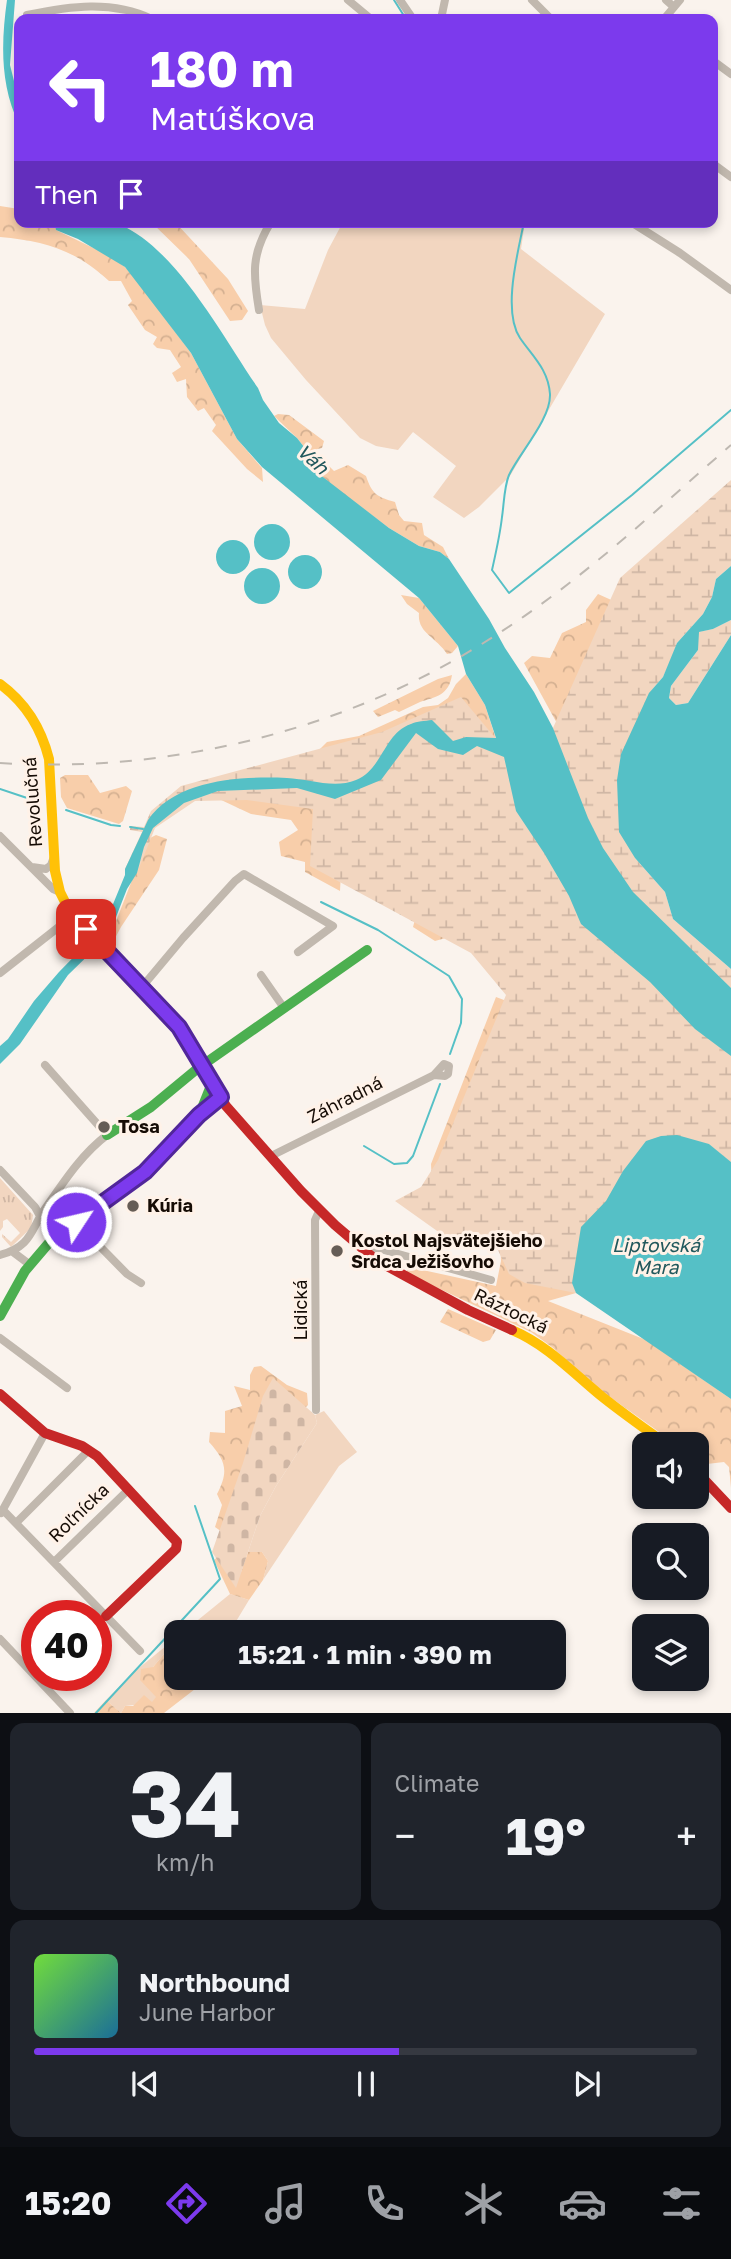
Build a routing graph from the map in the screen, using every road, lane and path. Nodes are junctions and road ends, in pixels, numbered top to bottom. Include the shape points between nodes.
1 (348, 0) edge
2 (532, 0) edge
3 (666, 0) edge
4 (98, 2) edge
5 (677, 3) edge
6 (32, 14) edge
7 (141, 14) edge
8 (365, 14) edge
9 (546, 14) edge
10 (268, 228) edge
11 (640, 228) edge
12 (731, 290) edge
13 (259, 310) dead end
14 (0, 684) edge
15 (0, 836) edge
16 (54, 857) junction
17 (30, 867) junction
18 (60, 892) junction
19 (74, 915) junction
20 (367, 950) dead end
21 (298, 952) dead end
22 (0, 974) edge
23 (261, 975) dead end
24 (142, 987) junction
25 (284, 1008) junction
26 (45, 1065) dead end
27 (203, 1065) junction
28 (434, 1074) dead end
29 (212, 1083) junction
30 (221, 1097) junction
31 (232, 1112) junction
32 (202, 1113) junction
33 (107, 1135) junction
34 (271, 1156) junction
35 (0, 1170) edge
36 (319, 1211) junction
37 (40, 1216) junction
38 (76, 1222) junction
39 (30, 1237) junction
40 (43, 1249) junction
41 (364, 1251) junction
42 (13, 1252) junction
43 (0, 1255) edge
44 (29, 1264) junction
45 (491, 1280) dead end
46 (141, 1283) dead end
47 (0, 1316) edge
48 (0, 1338) edge
49 (67, 1388) dead end
50 (0, 1394) edge
51 (316, 1409) dead end
52 (651, 1432) edge
53 (45, 1433) junction
54 (89, 1450) junction
55 (709, 1485) edge
56 (128, 1489) junction
57 (731, 1508) edge
58 (1, 1512) edge
59 (16, 1522) junction
60 (54, 1562) junction
61 (91, 1600) edge
62 (112, 1610) edge
63 (112, 1622) edge
64 (0, 1639) edge
65 (139, 1651) dead end
66 (70, 1713) edge

1 - 8 street
2 - 9 street
3 - 5 street
4 - 6 street
4 - 7 street
10 - 13 street via 255,259
11 - 12 street
14 - 16 main road, Revolučná via 32,715 46,745
15 - 17 street
16 - 17 street via 46,869
16 - 18 main road, Revolučná
17 - 18 street
18 - 19 main road, Ráztocká
19 - 22 street
19 - 24 main road, Ráztocká
20 - 25 main road
21 - 24 street via 333,926 244,874
23 - 25 street
24 - 27 main road, Ráztocká via 179,1027
25 - 27 main road
26 - 33 street
27 - 29 main road, Ráztocká
27 - 33 main road
28 - 34 street, Záhradná
29 - 30 main road, Ráztocká
29 - 32 main road
30 - 31 main road, Ráztocká
30 - 32 main road
31 - 32 main road
31 - 34 main road, Ráztocká
32 - 38 main road via 145,1172
33 - 37 street via 83,1156
34 - 36 main road, Ráztocká
35 - 37 street
36 - 41 main road, Ráztocká
36 - 51 street, Lidická via 315,1220
37 - 39 street
38 - 40 main road
38 - 46 street
39 - 40 street
39 - 42 street
40 - 44 main road
41 - 45 street via 377,1248
41 - 52 main road, Ráztocká via 433,1292 531,1338
42 - 43 street
42 - 44 street
44 - 47 main road
48 - 49 street
50 - 53 main road, Roľnícka
53 - 54 main road, Roľnícka
53 - 58 street
54 - 56 main road, Roľnícka
54 - 59 street
55 - 57 main road
56 - 60 street, Roľnícka
56 - 62 main road, Roľnícka via 177,1542 176,1549
58 - 59 street, Roľnícka
59 - 60 street, Roľnícka
60 - 61 street, Roľnícka
63 - 65 street, Roľnícka
64 - 66 street

